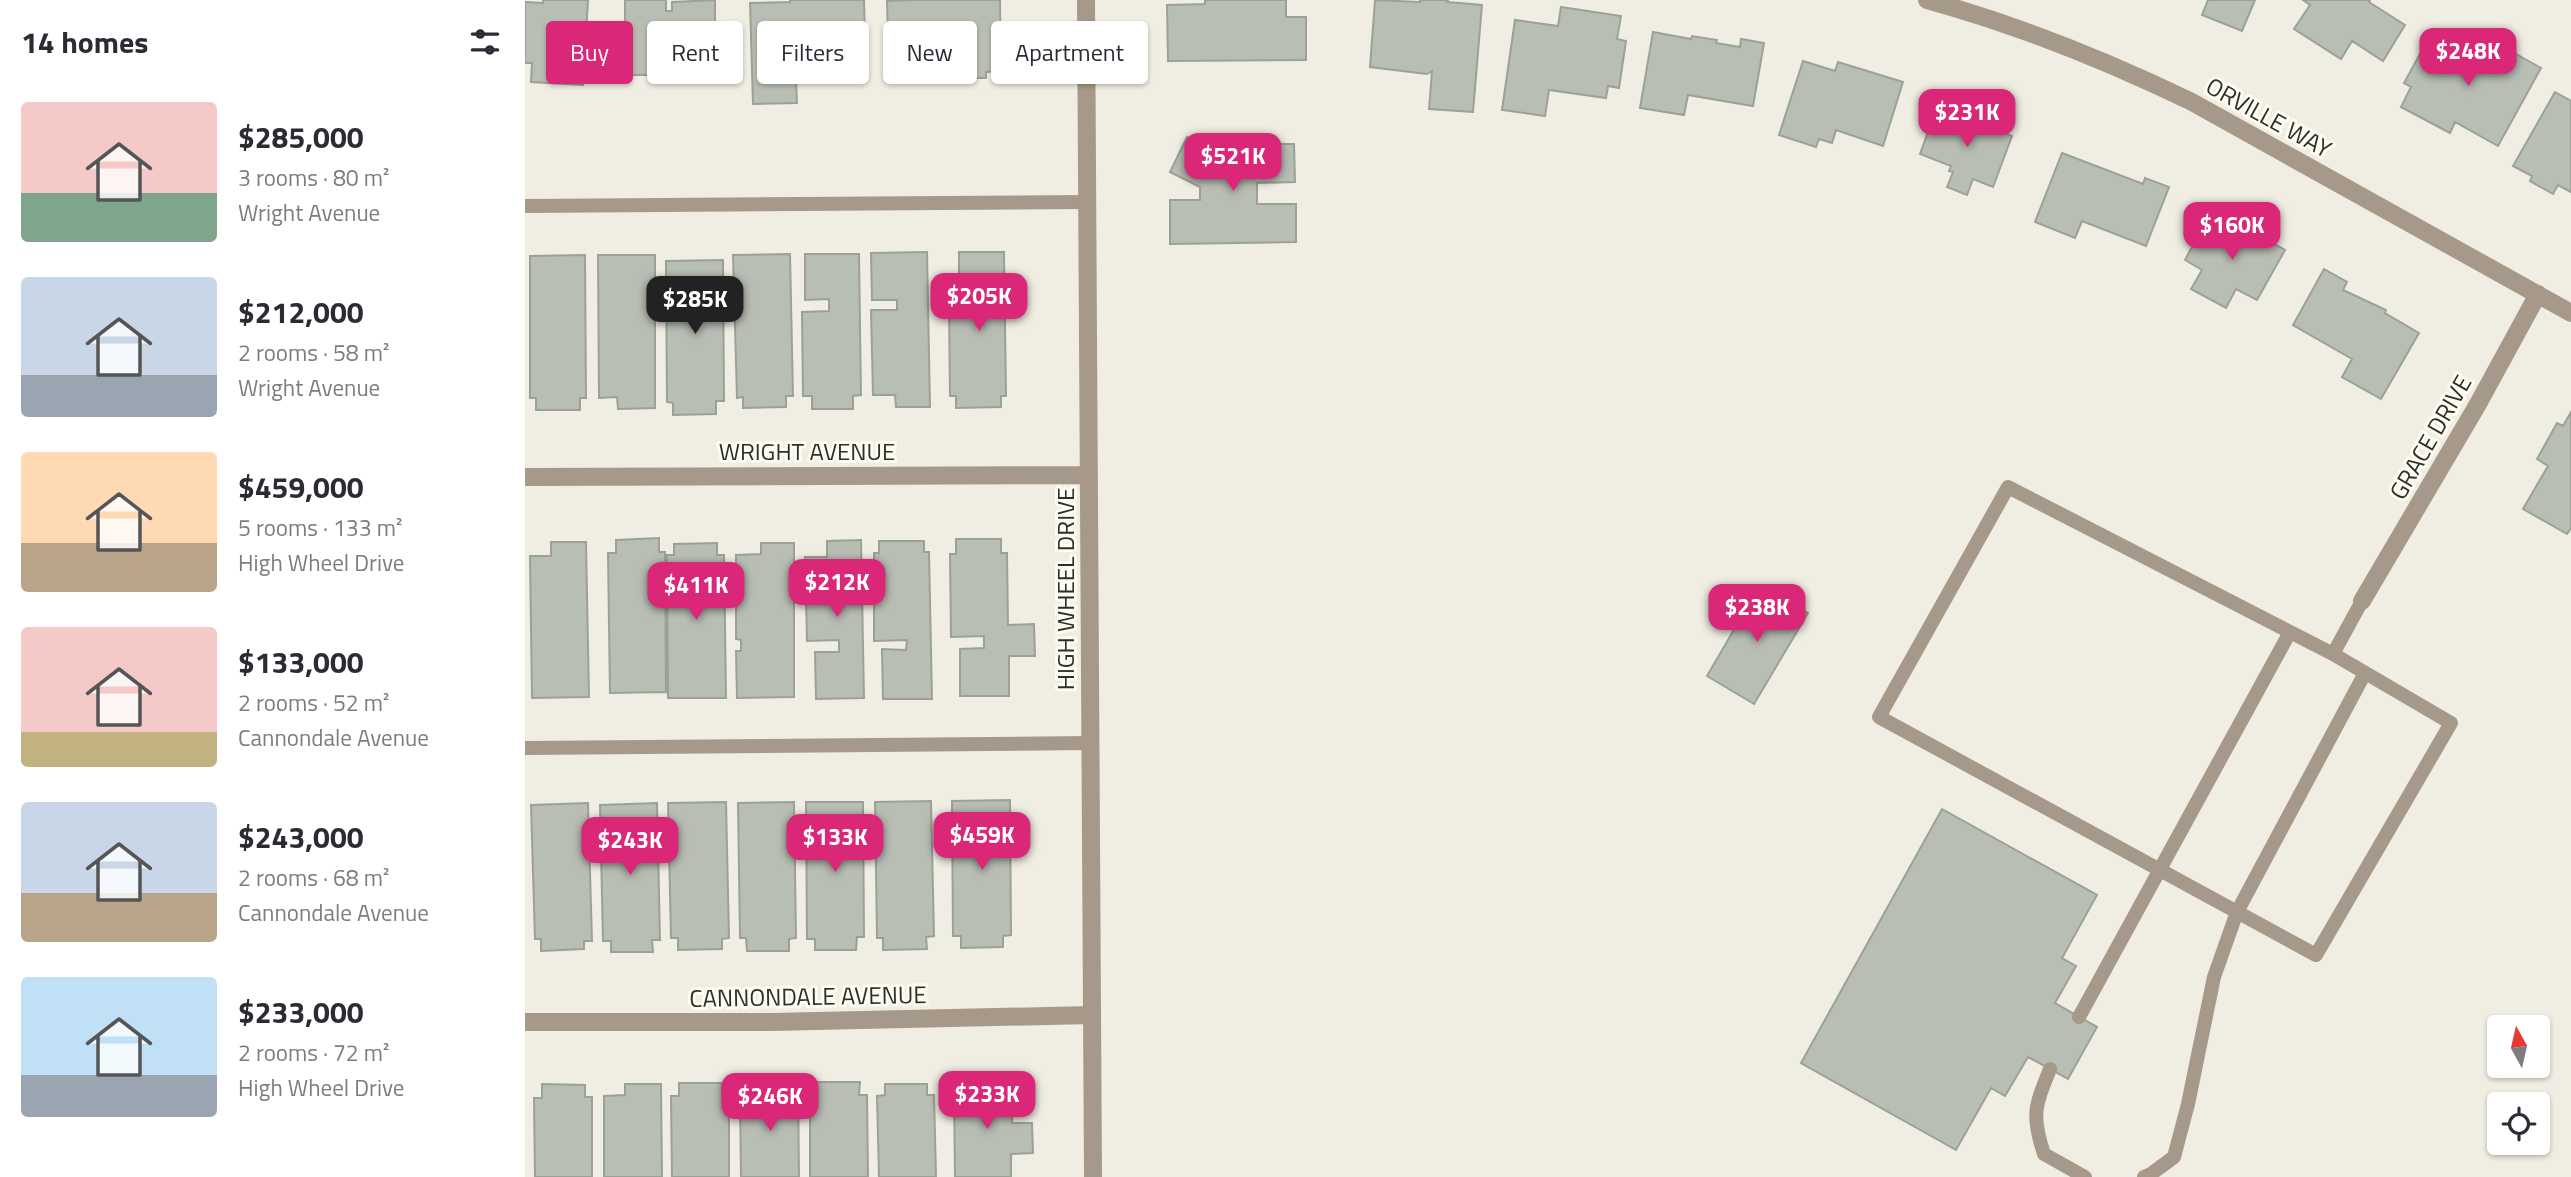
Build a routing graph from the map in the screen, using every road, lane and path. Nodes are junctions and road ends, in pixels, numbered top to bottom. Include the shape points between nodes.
1 (1086, 0) edge
2 (1927, 0) edge
3 (1086, 202) junction
4 (525, 206) edge
5 (2538, 295) junction
6 (2571, 313) edge
7 (1089, 475) junction
8 (525, 477) edge
9 (2362, 601) joint
10 (2290, 632) junction
11 (2333, 654) junction
12 (2365, 673) junction
13 (1090, 743) junction
14 (525, 748) edge
15 (2161, 871) junction
16 (2237, 912) junction
17 (1092, 1015) junction
18 (2079, 1017) dead end
19 (525, 1022) edge
20 (2050, 1069) dead end
21 (1093, 1177) edge
22 (2085, 1177) edge
23 (2144, 1177) edge

1 - 3 street, HIGH WHEEL DRIVE
2 - 5 street, ORVILLE WAY via 2143,78
3 - 4 lane
3 - 7 street, HIGH WHEEL DRIVE
5 - 6 street, ORVILLE WAY
5 - 9 street, GRACE DRIVE
7 - 8 street, WRIGHT AVENUE
7 - 13 street, HIGH WHEEL DRIVE
9 - 11 lane
10 - 11 lane
10 - 15 lane
10 - 15 lane via 2008,488 1879,717
11 - 12 lane
12 - 16 lane
12 - 16 lane via 2451,723 2316,956
13 - 14 lane
13 - 17 street, HIGH WHEEL DRIVE
15 - 16 lane
15 - 18 lane
16 - 23 lane via 2214,977 2174,1157
17 - 19 street, CANNONDALE AVENUE
17 - 21 street, HIGH WHEEL DRIVE
20 - 22 lane via 2035,1105 2036,1130 2044,1154

